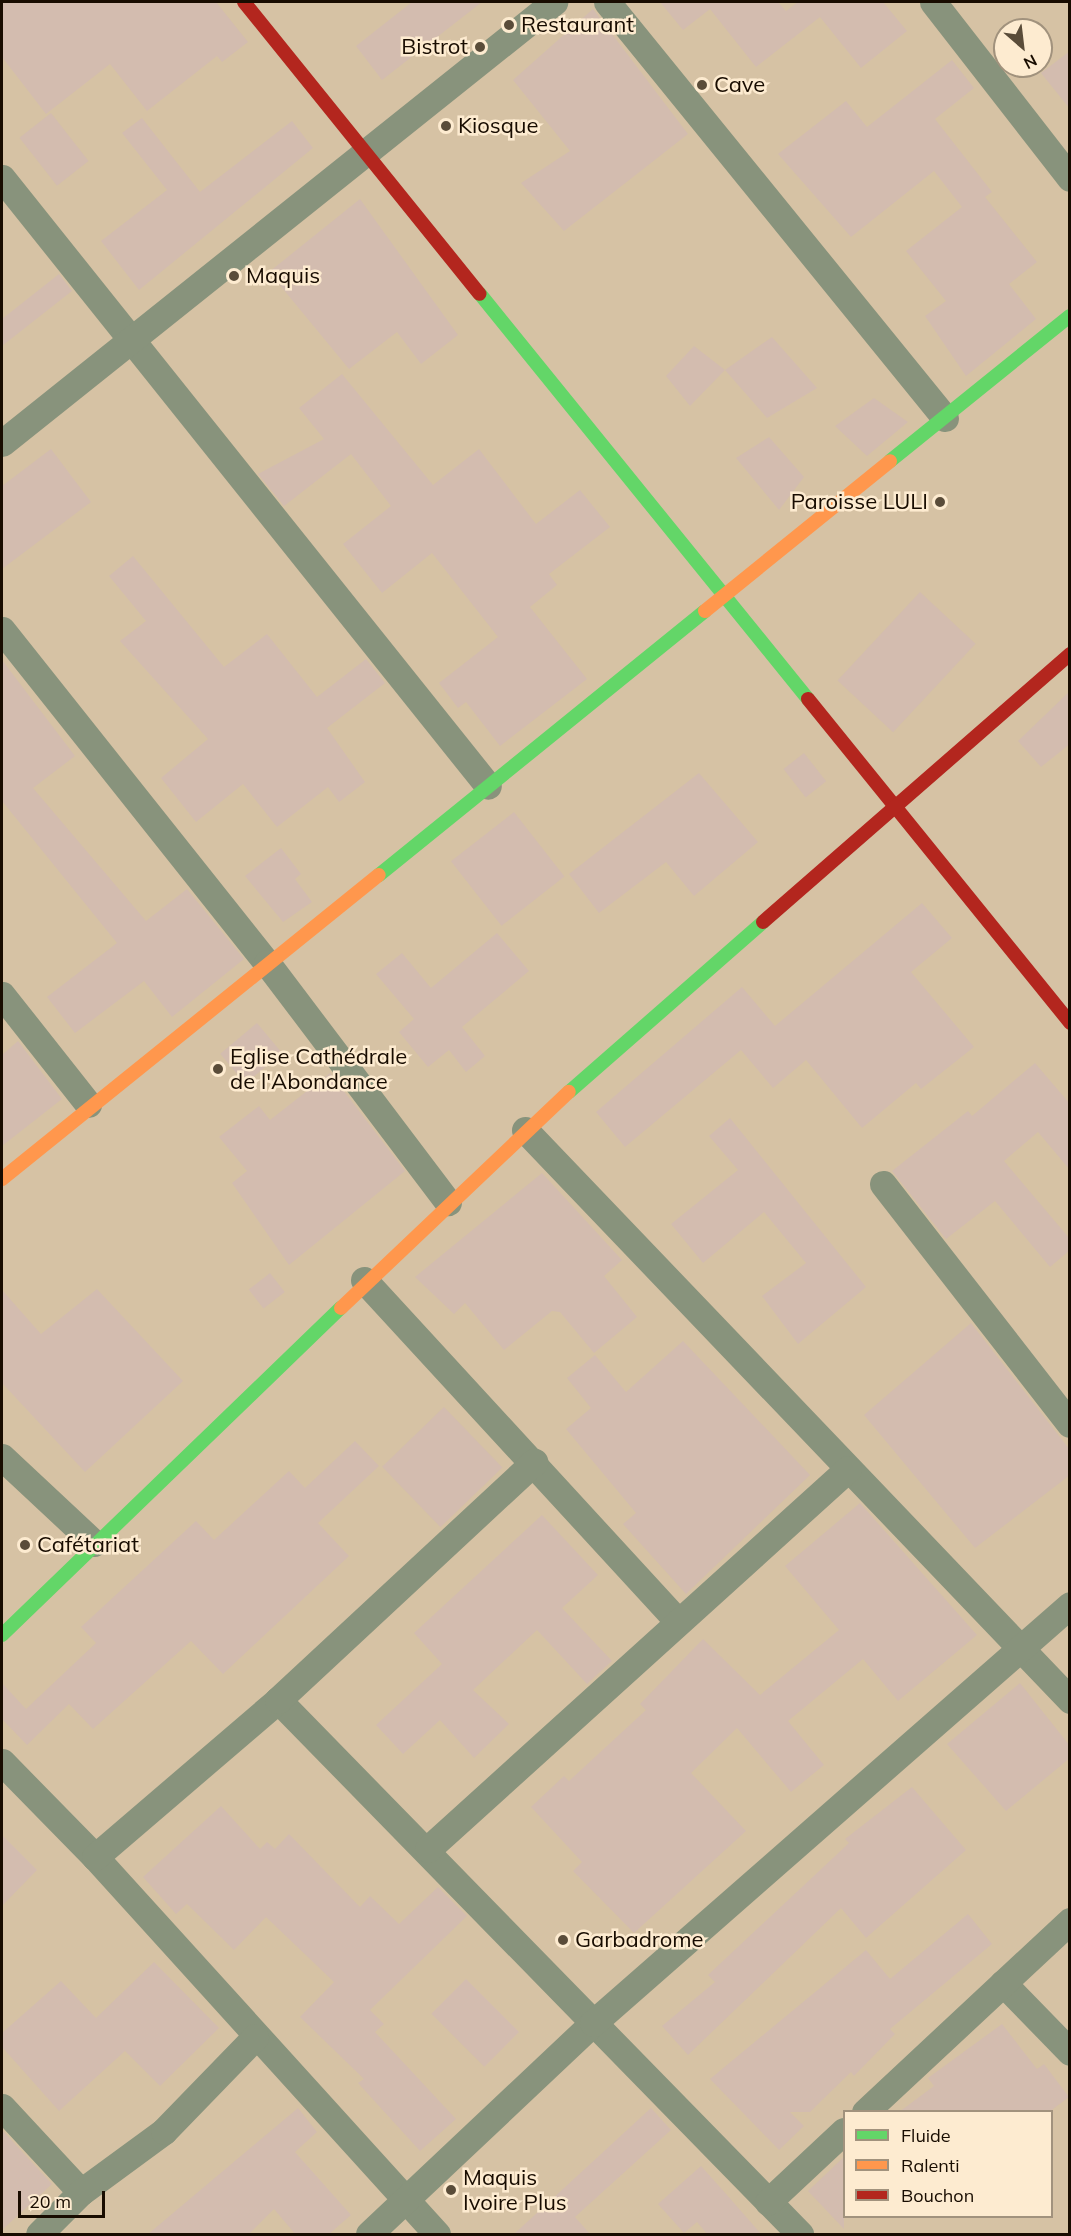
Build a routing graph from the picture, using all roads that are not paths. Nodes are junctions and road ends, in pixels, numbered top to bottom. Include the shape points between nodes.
1 (244, 2) edge
2 (554, 2) edge
3 (607, 2) edge
4 (933, 2) edge
5 (364, 155) junction
6 (2, 178) edge
7 (1070, 178) edge
8 (1070, 316) edge
9 (131, 337) junction
10 (945, 418) junction
11 (2, 443) edge
12 (724, 594) junction
13 (2, 630) edge
14 (1070, 654) edge
15 (488, 786) junction
16 (892, 807) junction
17 (267, 963) junction
18 (2, 994) edge
19 (1070, 1023) edge
20 (88, 1104) junction
21 (525, 1130) junction
22 (2, 1179) edge
23 (883, 1184) dead end
24 (448, 1202) junction
25 (364, 1280) junction
26 (1070, 1424) edge
27 (2, 1457) edge
28 (534, 1462) junction
29 (848, 1469) junction
30 (94, 1543) junction
31 (1070, 1605) edge
32 (677, 1620) junction
33 (2, 1635) edge
34 (1020, 1645) junction
35 (278, 1700) junction
36 (1070, 1700) edge
37 (2, 1762) edge
38 (428, 1849) junction
39 (95, 1857) junction
40 (1070, 1921) edge
41 (1003, 1983) junction
42 (593, 2023) junction
43 (255, 2037) junction
44 (1070, 2052) edge
45 (2, 2107) edge
46 (867, 2110) edge
47 (843, 2132) edge
48 (81, 2192) junction
49 (404, 2201) junction
50 (768, 2202) junction
51 (39, 2235) edge
52 (369, 2235) edge
53 (437, 2235) edge
54 (800, 2235) edge

1 - 5 street
2 - 5 street
3 - 10 street
4 - 7 street
5 - 9 street
5 - 12 street
6 - 9 street
8 - 10 street
9 - 11 street
9 - 15 street
10 - 12 street
12 - 15 street
12 - 16 street
13 - 17 street
14 - 16 street
15 - 17 street
16 - 19 street
16 - 21 street
17 - 20 street
17 - 24 street
18 - 20 street
20 - 22 street
21 - 24 street
21 - 29 street
23 - 26 street
24 - 25 street
25 - 28 street
25 - 30 street
27 - 30 street
28 - 32 street
28 - 35 street
29 - 32 street
29 - 34 street
30 - 33 street
31 - 34 street
32 - 38 street
34 - 36 street
34 - 42 street
35 - 38 street
35 - 39 street
37 - 39 street
38 - 42 street
39 - 43 street
40 - 41 street
41 - 44 street
41 - 46 street
42 - 49 street
42 - 50 street
43 - 48 street via 164,2131
43 - 49 street
45 - 48 street
47 - 50 street
48 - 51 street
49 - 52 street
49 - 53 street
50 - 54 street

